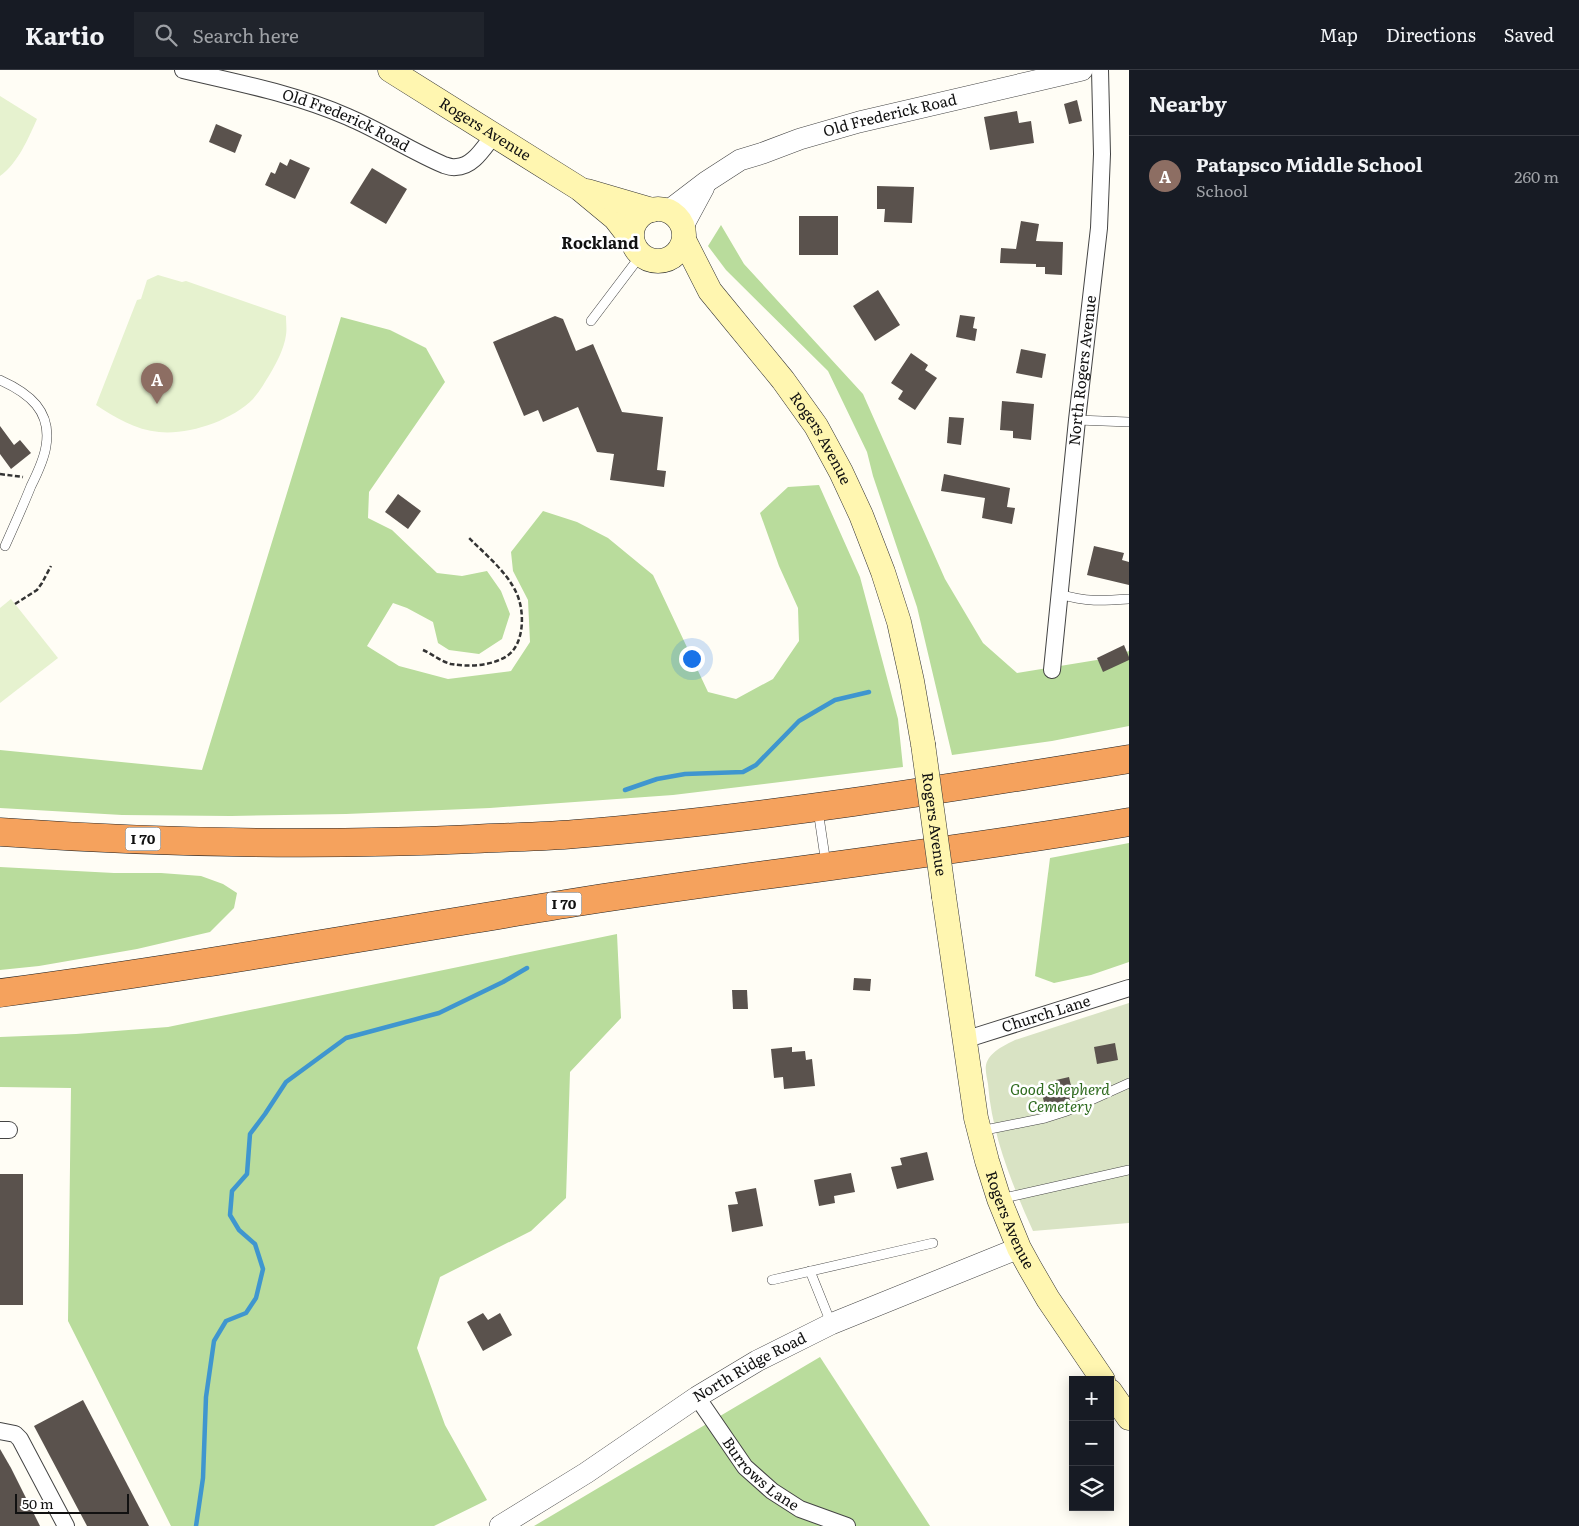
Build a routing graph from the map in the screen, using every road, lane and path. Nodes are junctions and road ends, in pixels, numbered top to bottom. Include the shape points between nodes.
1 (183, 70) edge
2 (390, 70) edge
3 (1082, 70) edge
4 (1100, 70) edge
5 (494, 135) junction
6 (580, 189) junction
7 (672, 222) junction
8 (645, 252) junction
9 (710, 292) junction
10 (591, 321) dead end
11 (0, 380) edge
12 (1077, 420) junction
13 (1129, 422) edge
14 (0, 474) edge
15 (34, 479) junction
16 (468, 537) dead end
17 (5, 546) dead end
18 (51, 566) dead end
19 (1059, 594) junction
20 (1129, 599) edge
21 (15, 604) dead end
22 (423, 650) dead end
23 (1052, 670) dead end
24 (1129, 759) edge
25 (818, 807) junction
26 (1129, 822) edge
27 (0, 832) edge
28 (826, 866) junction
29 (1129, 988) edge
30 (0, 993) edge
31 (964, 1040) junction
32 (1129, 1084) edge
33 (979, 1131) junction
34 (1129, 1170) edge
35 (999, 1199) junction
36 (933, 1243) dead end
37 (1019, 1248) junction
38 (810, 1271) junction
39 (772, 1280) dead end
40 (831, 1324) junction
41 (1100, 1376) edge
42 (697, 1396) junction
43 (1114, 1397) edge
44 (1129, 1418) edge
45 (4, 1431) edge
46 (66, 1526) edge
47 (500, 1526) edge
48 (847, 1526) edge

1 - 5 street, Old Frederick Road via 321,106 456,168 478,155
2 - 5 main road, Rogers Avenue
3 - 7 street, Old Frederick Road via 800,139 740,160 706,182
4 - 12 street, North Rogers Avenue via 1102,154 1099,228
5 - 6 main road, Rogers Avenue
6 - 7 main road, Rogers Avenue
6 - 8 main road, Rogers Avenue via 615,218
7 - 8 main road via 678,252 667,260
7 - 8 main road via 644,214 636,220 632,230
7 - 9 main road, Rogers Avenue
8 - 9 main road, Rogers Avenue
8 - 10 lane
9 - 31 main road, Rogers Avenue, bridge via 783,380 816,426 861,515 883,572 899,622 923,744
11 - 15 lane via 29,397 39,407 44,420 46,446
12 - 13 lane
12 - 19 street, North Rogers Avenue
14 - 15 path
15 - 17 lane
16 - 22 path via 517,593 521,608 520,635 508,656 480,665 449,664
18 - 21 path via 37,590
19 - 20 lane via 1099,602
19 - 23 street, North Rogers Avenue
24 - 25 highway, I 70
25 - 27 highway, I 70 via 574,834 412,841 258,842
25 - 28 lane
26 - 28 highway, I 70
28 - 30 highway, I 70
29 - 31 street, Church Lane
31 - 33 main road, Rogers Avenue
32 - 33 lane via 1067,1111
33 - 35 main road, Rogers Avenue
34 - 35 lane
35 - 37 main road, Rogers Avenue
36 - 38 lane
37 - 40 street, North Ridge Road
37 - 41 main road, Rogers Avenue via 1048,1299
38 - 39 lane
38 - 40 lane
40 - 42 street, North Ridge Road
42 - 47 street, North Ridge Road via 586,1473
42 - 48 street, Burrows Lane via 745,1467 772,1491 800,1509
43 - 44 main road
45 - 46 street via 20,1439

